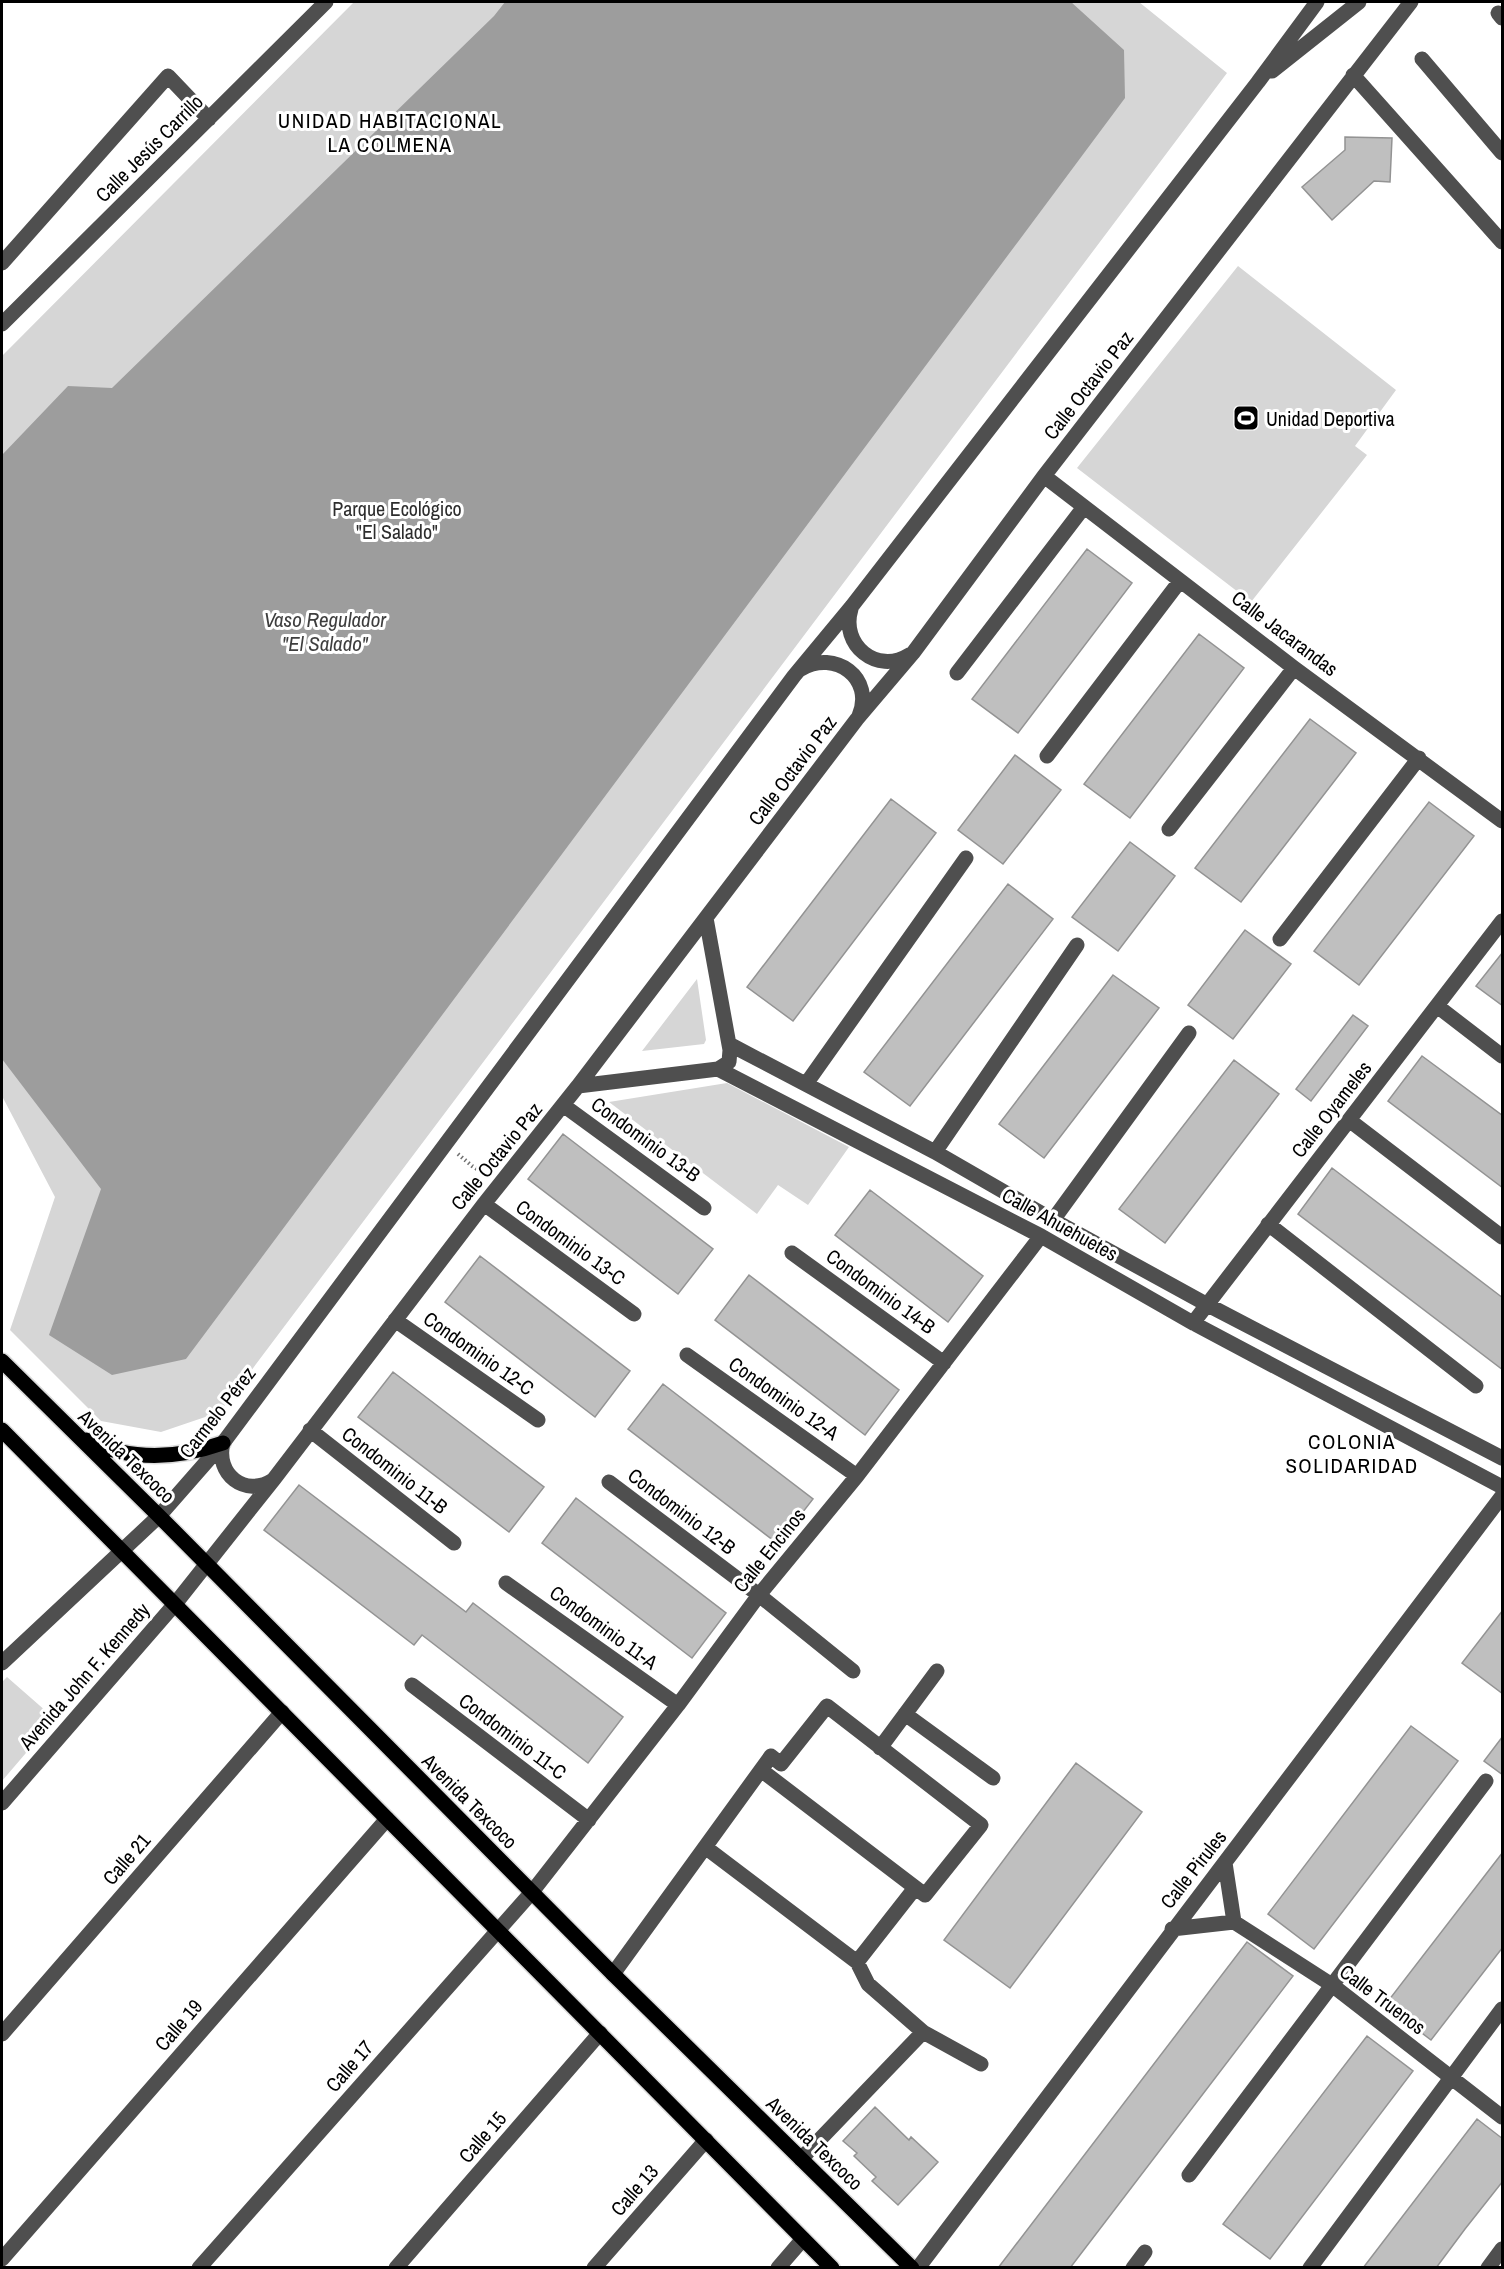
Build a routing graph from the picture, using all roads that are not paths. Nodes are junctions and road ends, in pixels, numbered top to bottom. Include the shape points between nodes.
1 (326, 2) edge
2 (1317, 2) edge
3 (1359, 2) edge
4 (1411, 2) edge
5 (1422, 59) dead end
6 (1353, 75) junction
7 (1258, 82) junction
8 (209, 119) junction
9 (1503, 153) edge
10 (1503, 242) edge
11 (4, 256) edge
12 (2, 324) edge
13 (1044, 476) junction
14 (1084, 507) junction
15 (1180, 580) junction
16 (852, 606) junction
17 (912, 653) junction
18 (1294, 668) junction
19 (957, 673) dead end
20 (794, 676) junction
21 (857, 719) junction
22 (1047, 756) dead end
23 (1419, 758) junction
24 (1503, 821) edge
25 (1168, 829) dead end
26 (966, 858) dead end
27 (706, 918) junction
28 (1503, 921) edge
29 (1280, 939) dead end
30 (1077, 945) dead end
31 (1437, 1006) junction
32 (1189, 1034) dead end
33 (729, 1044) junction
34 (1503, 1056) edge
35 (718, 1069) junction
36 (806, 1084) junction
37 (578, 1086) junction
38 (563, 1105) junction
39 (1349, 1120) junction
40 (935, 1152) junction
41 (484, 1204) junction
42 (704, 1208) dead end
43 (1053, 1220) junction
44 (1268, 1224) junction
45 (1041, 1236) junction
46 (1503, 1237) edge
47 (792, 1253) dead end
48 (1206, 1304) junction
49 (634, 1314) dead end
50 (395, 1320) junction
51 (1193, 1323) junction
52 (687, 1355) dead end
53 (2, 1361) edge
54 (945, 1363) junction
55 (1476, 1386) dead end
56 (538, 1420) dead end
57 (2, 1430) edge
58 (310, 1430) junction
59 (76, 1435) junction
60 (223, 1443) junction
61 (1503, 1458) edge
62 (857, 1476) junction
63 (274, 1479) junction
64 (609, 1482) dead end
65 (1503, 1487) edge
66 (1503, 1496) edge
67 (159, 1516) junction
68 (454, 1543) dead end
69 (121, 1551) junction
70 (207, 1565) junction
71 (506, 1583) dead end
72 (759, 1595) junction
73 (175, 1604) junction
74 (2, 1663) edge
75 (853, 1671) dead end
76 (938, 1671) dead end
77 (412, 1685) dead end
78 (678, 1705) junction
79 (282, 1712) junction
80 (905, 1714) junction
81 (880, 1748) junction
82 (761, 1770) junction
83 (993, 1778) dead end
84 (1486, 1781) dead end
85 (2, 1803) edge
86 (387, 1819) junction
87 (589, 1820) junction
88 (705, 1847) junction
89 (1225, 1863) junction
90 (915, 1888) junction
91 (532, 1892) junction
92 (1234, 1922) junction
93 (1172, 1929) junction
94 (496, 1931) junction
95 (857, 1962) junction
96 (613, 1974) junction
97 (1332, 1985) junction
98 (1503, 2009) edge
99 (923, 2032) junction
100 (600, 2033) junction
101 (2, 2034) edge
102 (981, 2064) dead end
103 (1452, 2078) junction
104 (1503, 2116) edge
105 (705, 2139) junction
106 (801, 2159) junction
107 (1189, 2175) dead end
108 (802, 2239) junction
109 (1503, 2248) edge
110 (1145, 2252) dead end
111 (2, 2259) edge
112 (199, 2268) edge
113 (396, 2268) edge
114 (594, 2268) edge
115 (778, 2268) edge
116 (832, 2268) edge
117 (912, 2268) edge
118 (918, 2268) edge
119 (1134, 2268) edge
120 (1310, 2268) edge
121 (1488, 2268) edge

1 - 8 street, Calle Jesús Carrillo
2 - 7 street
3 - 7 street
4 - 6 street, Calle Octavio Paz
5 - 9 street
6 - 10 street
6 - 13 street, Calle Octavio Paz
7 - 16 street
8 - 11 street, Calle Jesús Carrillo via 168,76
8 - 12 street, Calle Jesús Carrillo
13 - 14 street, Calle Jacarandas
13 - 17 street, Calle Octavio Paz
14 - 15 street, Calle Jacarandas
14 - 19 street
15 - 18 street, Calle Jacarandas
15 - 22 street
16 - 17 street via 848,617 851,638 865,655 884,662
16 - 20 street
17 - 21 street, Calle Octavio Paz
18 - 23 street, Calle Jacarandas
18 - 25 street
20 - 21 street via 819,662 846,669 862,692
20 - 60 street, Carmelo Pérez
21 - 27 street, Calle Octavio Paz
23 - 24 street, Calle Jacarandas
23 - 29 street
26 - 36 street
27 - 33 street
27 - 37 street, Calle Octavio Paz
28 - 31 street, Calle Oyameles
30 - 40 street
31 - 34 street
31 - 39 street, Calle Oyameles
32 - 43 street
33 - 35 street via 729,1062
33 - 36 street, Calle Ahuehuetes
35 - 37 street
35 - 45 street, Calle Ahuehuetes
36 - 40 street, Calle Ahuehuetes
37 - 38 street, Calle Octavio Paz
38 - 41 street, Calle Octavio Paz
38 - 42 street, Condominio 13-B
39 - 44 street, Calle Oyameles
39 - 46 street
40 - 43 street, Calle Ahuehuetes
41 - 49 street, Condominio 13-C
41 - 50 street, Calle Octavio Paz
43 - 48 street, Calle Ahuehuetes
44 - 48 street, Calle Oyameles
44 - 55 street
45 - 51 street, Calle Ahuehuetes
45 - 54 street, Calle Encinos
47 - 54 street, Condominio 14-B
48 - 51 street, Calle Oyameles
48 - 61 street, Calle Ahuehuetes
50 - 56 street, Condominio 12-C
50 - 58 street, Calle Octavio Paz
51 - 65 street, Calle Ahuehuetes
52 - 62 street, Condominio 12-A
53 - 59 main road, Avenida Texcoco
54 - 62 street, Calle Encinos
57 - 69 main road
58 - 63 street, Calle Octavio Paz
58 - 68 street, Condominio 11-B
59 - 60 main road via 109,1449 143,1456 184,1454
59 - 67 main road, Avenida Texcoco
60 - 63 street via 223,1467 233,1480 258,1487
60 - 67 street, Carmelo Pérez
62 - 72 street, Calle Encinos
63 - 70 street, Calle Octavio Paz
64 - 72 street, Condominio 12-B
66 - 89 street, Calle Pirules
67 - 69 street, Carmelo Pérez
67 - 70 main road, Avenida Texcoco
69 - 73 main road
69 - 74 street
70 - 73 street
70 - 91 main road, Avenida Texcoco
71 - 78 street, Condominio 11-A
72 - 75 street, Condominio 12-B
72 - 78 street, Calle Encinos
73 - 79 main road
73 - 85 street, Avenida John F. Kennedy
76 - 80 street
77 - 87 street, Condominio 11-C
78 - 87 street, Calle Encinos
79 - 86 main road
79 - 101 street, Calle 21
80 - 81 street
80 - 83 street
81 - 82 street via 826,1707 781,1764 771,1756
81 - 90 street via 981,1825 925,1895
82 - 88 street
82 - 90 street
84 - 97 street
86 - 94 main road
86 - 111 street, Calle 19
87 - 91 street, Calle Encinos
88 - 95 street
88 - 96 street
89 - 92 street
89 - 93 street, Calle Pirules
90 - 95 street
91 - 94 street, Calle 17
91 - 96 main road, Avenida Texcoco
92 - 93 street
92 - 97 street, Calle Truenos
93 - 118 street, Calle Pirules
94 - 100 main road
94 - 112 street, Calle 17
95 - 99 street via 868,1984
96 - 106 main road, Avenida Texcoco
97 - 103 street, Calle Truenos
97 - 107 street
98 - 103 street
99 - 102 street
99 - 106 street
100 - 105 main road
100 - 113 street, Calle 15
103 - 104 street, Calle Truenos
103 - 120 street
105 - 108 main road
105 - 114 street, Calle 13
106 - 117 main road, Avenida Texcoco
108 - 115 street
108 - 116 main road
109 - 121 street
110 - 119 street

